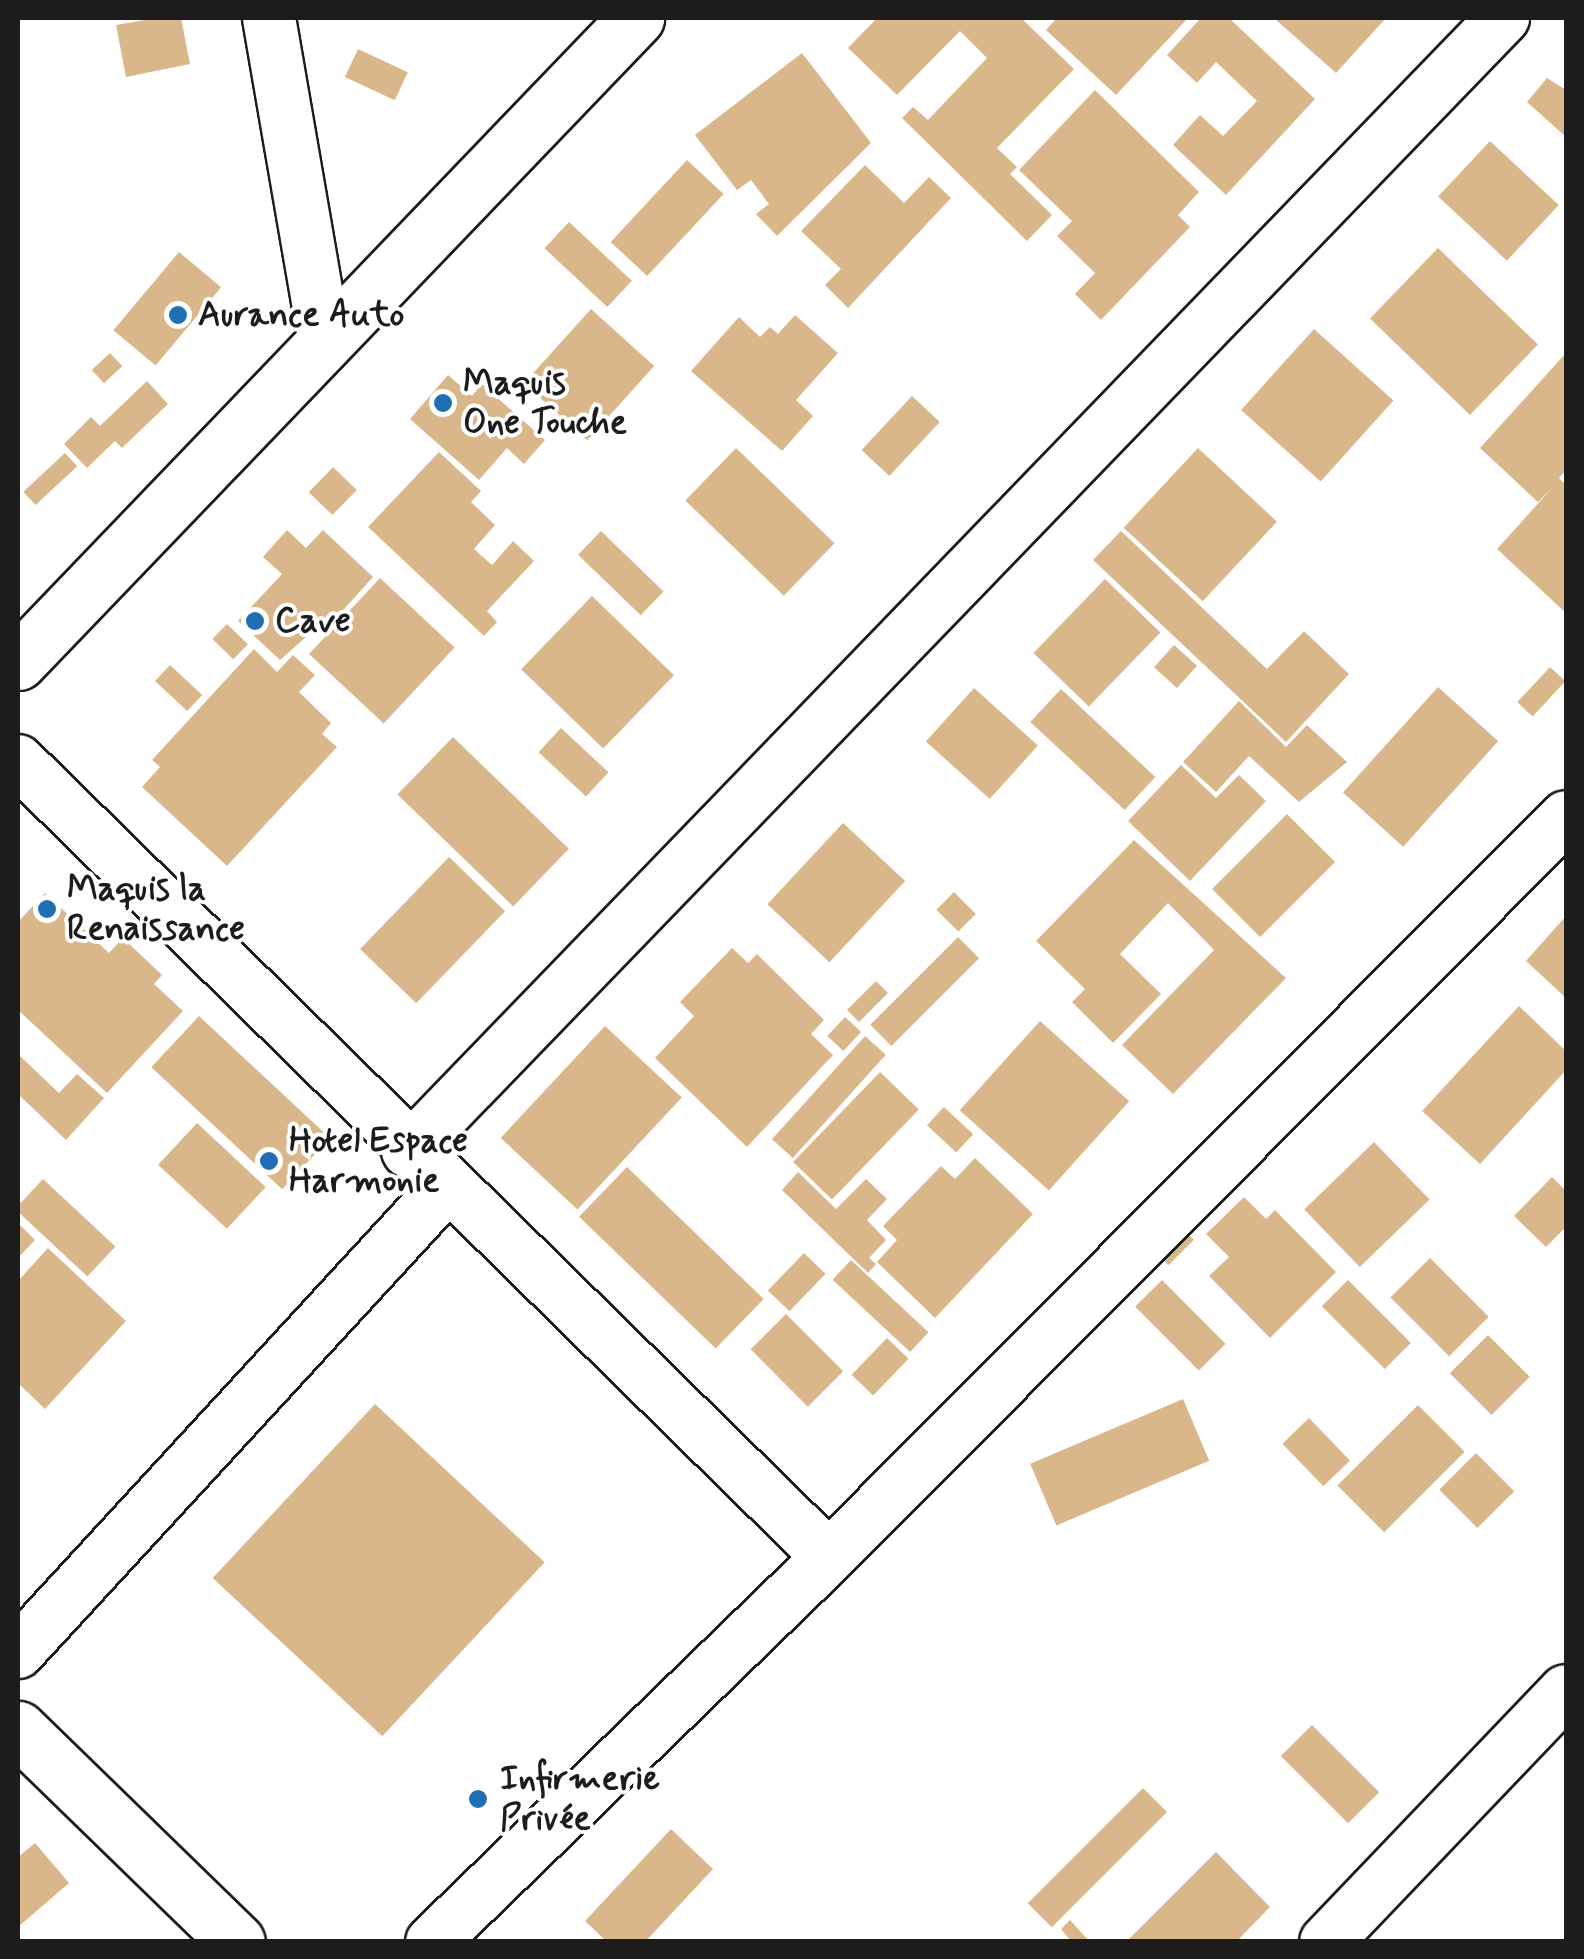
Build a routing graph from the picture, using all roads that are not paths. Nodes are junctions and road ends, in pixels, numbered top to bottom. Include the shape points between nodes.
1 (269, 18) edge
2 (636, 18) edge
3 (1503, 18) edge
4 (326, 342) junction
5 (18, 662) edge
6 (18, 761) edge
7 (1566, 817) edge
8 (408, 1151) junction
9 (446, 1187) junction
10 (829, 1557) junction
11 (18, 1652) edge
12 (1566, 1691) edge
13 (18, 1729) edge
14 (237, 1942) edge
15 (432, 1942) edge
16 (1326, 1942) edge

1 - 4 street
2 - 4 street
3 - 8 street
4 - 5 street
6 - 8 street
7 - 10 street
8 - 9 street
9 - 10 street
9 - 11 street
10 - 15 street
12 - 16 street
13 - 14 street

